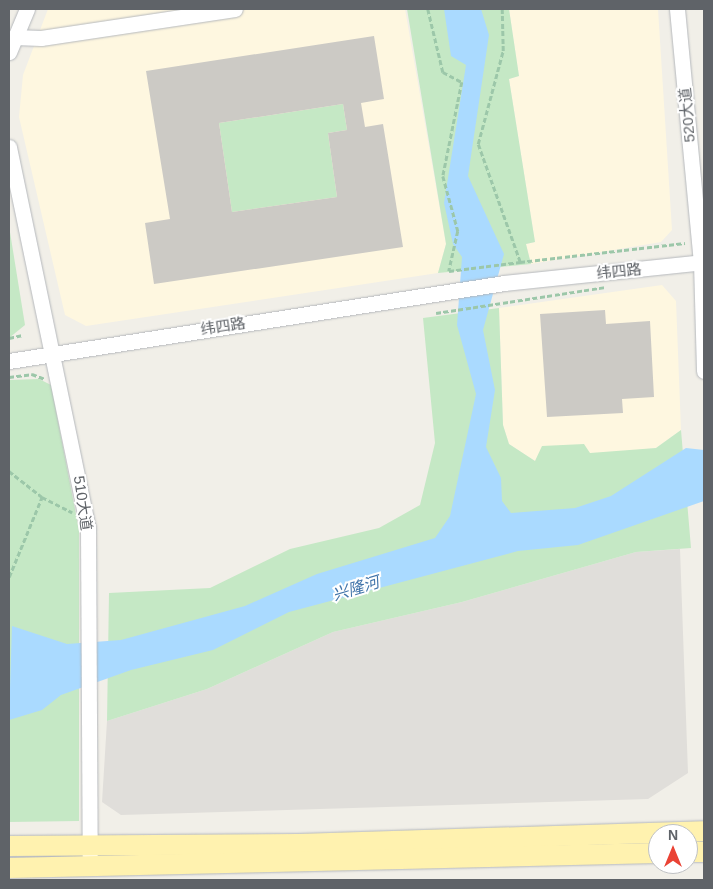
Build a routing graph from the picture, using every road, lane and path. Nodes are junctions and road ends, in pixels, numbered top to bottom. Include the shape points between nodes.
1 (27, 9) edge
2 (235, 9) edge
3 (428, 9) edge
4 (502, 9) edge
5 (677, 9) edge
6 (12, 44) edge
7 (9, 147) edge
8 (685, 243) dead end
9 (520, 262) junction
10 (702, 262) edge
11 (613, 286) dead end
12 (436, 313) dead end
13 (23, 335) dead end
14 (9, 338) edge
15 (52, 354) junction
16 (9, 360) edge
17 (704, 370) edge
18 (9, 377) edge
19 (46, 380) dead end
20 (9, 471) edge
21 (42, 497) junction
22 (77, 514) dead end
23 (9, 577) edge
24 (704, 831) edge
25 (90, 845) junction
26 (9, 846) edge
27 (648, 853) edge
28 (90, 866) junction
29 (9, 868) edge

1 - 6 street
2 - 6 street
3 - 9 path via 443,72 462,82 443,176 458,231 449,271
4 - 9 path via 503,51 478,144
5 - 10 street, 520大道
7 - 15 street, 510大道
8 - 9 path
10 - 15 street, 纬四路 via 504,283
10 - 17 street, 520大道
11 - 12 path
13 - 14 path
15 - 16 street, 纬四路
15 - 25 street, 510大道 via 83,488 90,631
18 - 19 path via 32,374
20 - 21 path
21 - 22 path
21 - 23 path
24 - 25 main road
25 - 26 main road
25 - 28 street, 510大道
27 - 28 main road
28 - 29 main road

